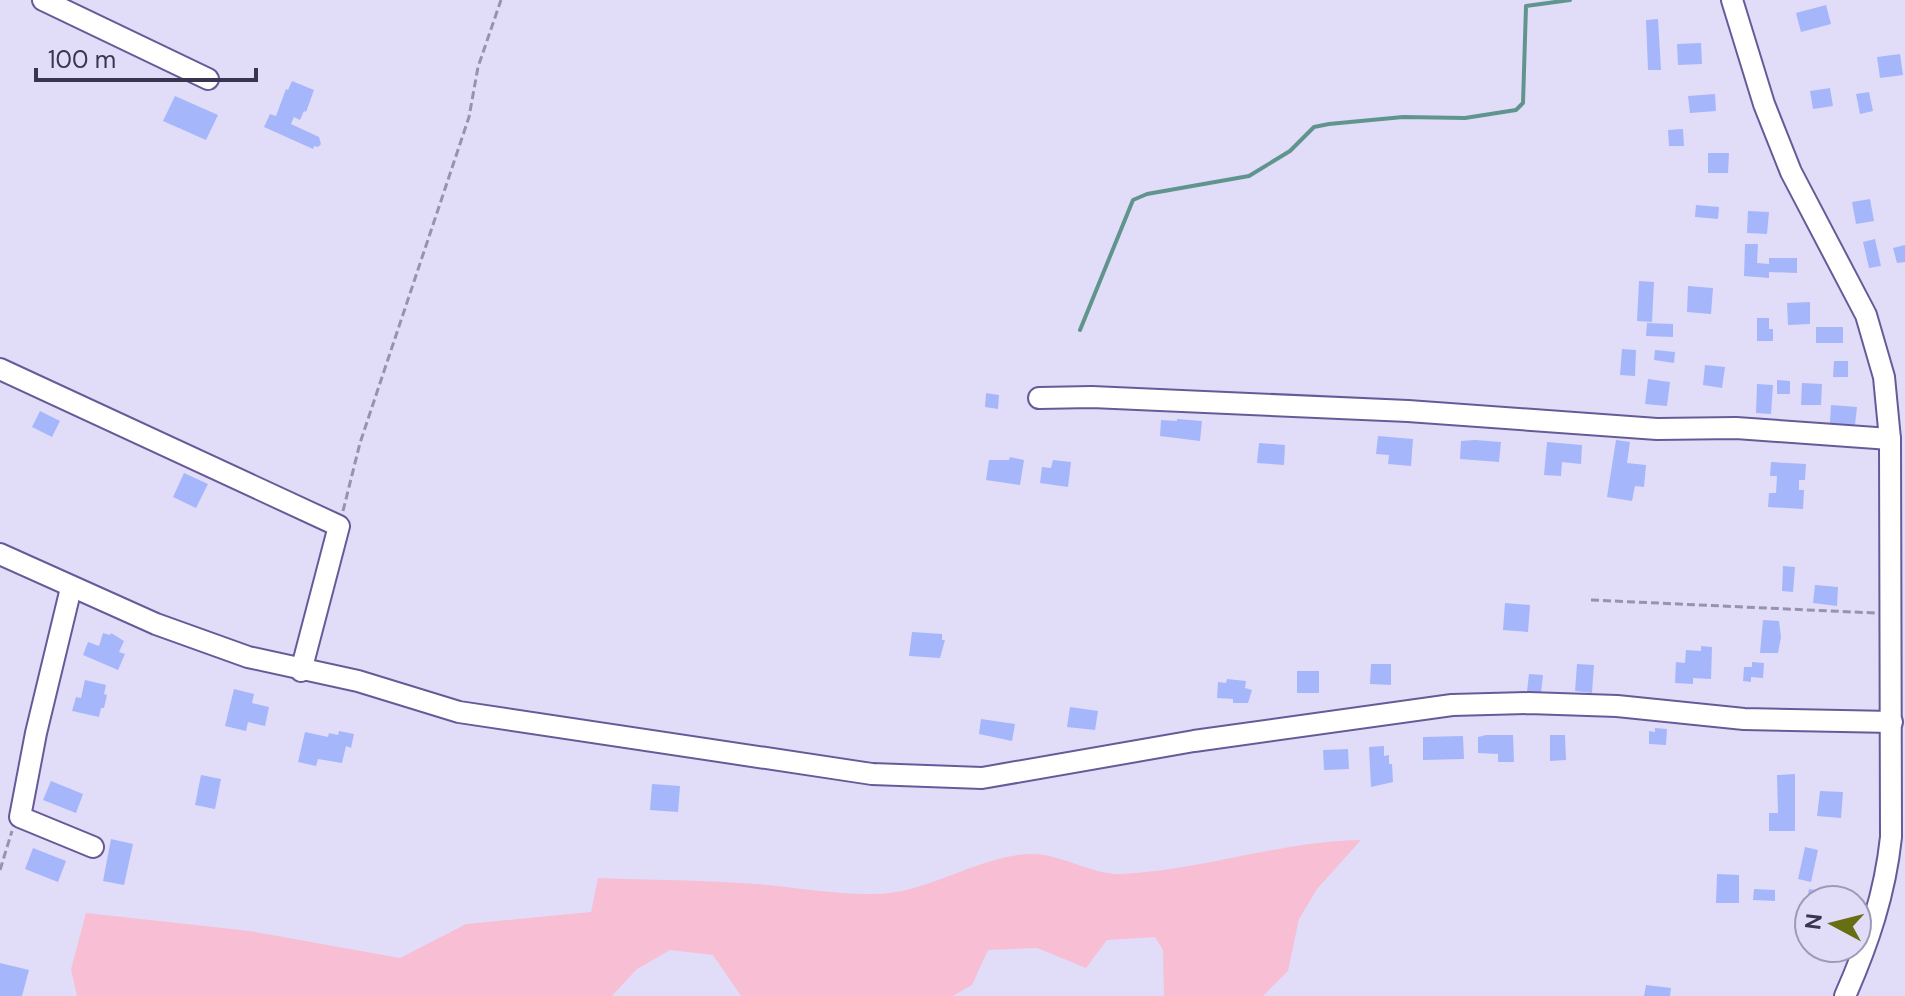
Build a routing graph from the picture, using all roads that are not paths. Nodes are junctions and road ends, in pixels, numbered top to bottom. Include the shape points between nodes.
1 (43, 0) edge
2 (1732, 0) edge
3 (208, 79) dead end
4 (0, 369) edge
5 (1039, 398) dead end
6 (1890, 439) junction
7 (0, 554) edge
8 (71, 588) junction
9 (306, 672) junction
10 (1892, 722) junction
11 (93, 847) dead end
12 (1845, 996) edge

1 - 3 street
2 - 6 street via 1791,172 1866,315 1884,377
4 - 9 street via 339,526
5 - 6 street via 1408,411
6 - 10 street
7 - 8 street
8 - 9 street via 169,629
8 - 11 street via 20,817
9 - 10 street via 519,723 872,774 953,778 982,778 1194,741 1452,705 1529,703 1744,719
10 - 12 street via 1887,874 1870,936

